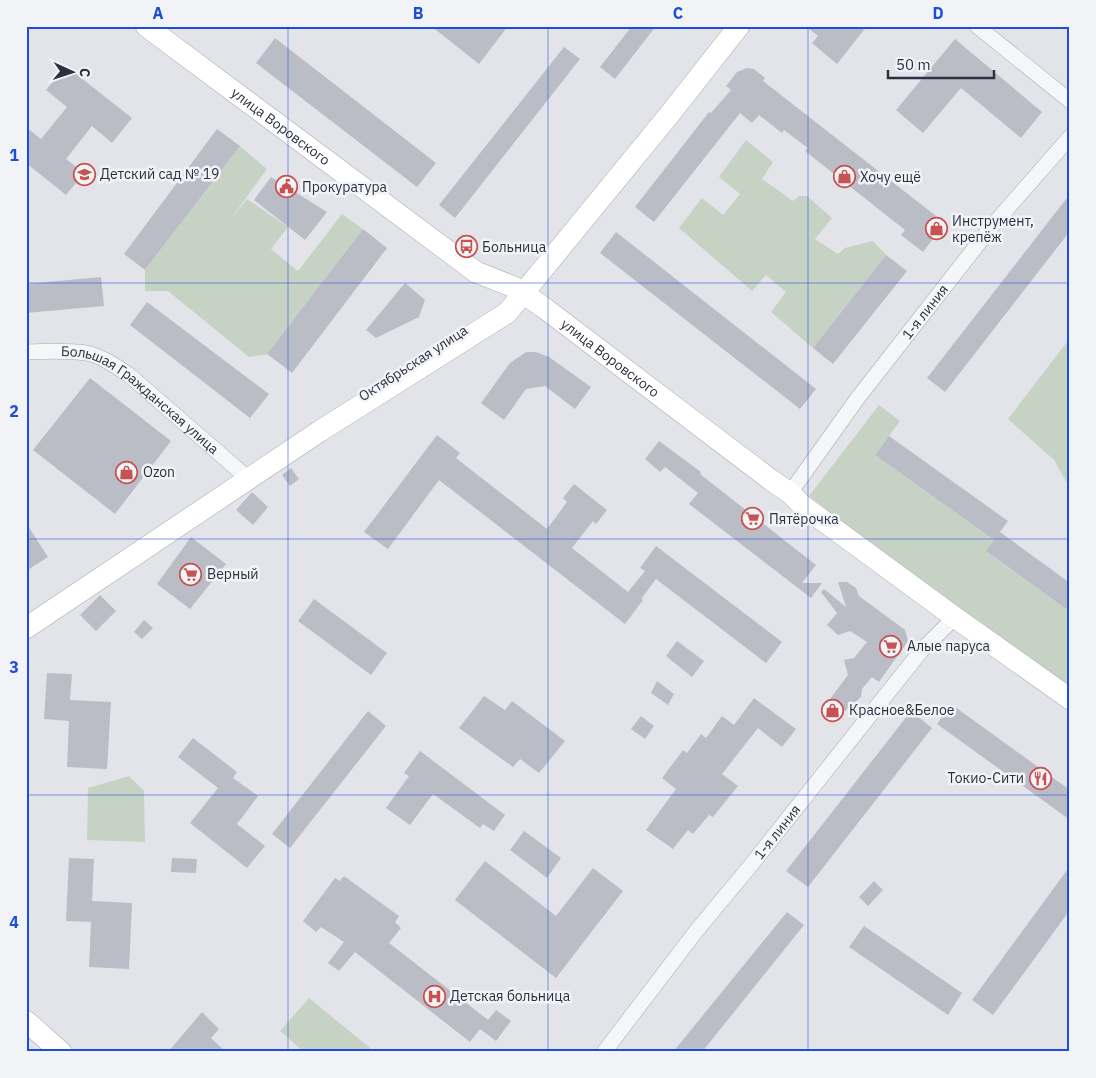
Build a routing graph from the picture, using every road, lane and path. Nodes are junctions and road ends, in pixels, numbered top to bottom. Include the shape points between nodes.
1 (146, 26) edge
2 (725, 26) edge
3 (739, 26) edge
4 (977, 26) edge
5 (1070, 101) edge
6 (1070, 136) edge
7 (513, 297) junction
8 (26, 352) edge
9 (243, 474) junction
10 (790, 493) junction
11 (26, 616) edge
12 (950, 620) junction
13 (26, 628) edge
14 (1070, 699) edge
15 (1070, 713) edge
16 (26, 1021) edge
17 (26, 1028) edge
18 (53, 1052) edge
19 (61, 1052) edge
20 (604, 1052) edge

1 - 7 street, улица Воровского
2 - 7 street, Октябрьская улица
3 - 7 street via 669,116
4 - 5 street
6 - 10 street, 1-я линия via 992,226 857,399
7 - 9 street, Октябрьская улица
7 - 10 street, улица Воровского
7 - 12 street via 797,516
7 - 13 street via 507,313 320,431
8 - 9 street, Большая Гражданская улица via 88,353 110,363 130,375
9 - 11 street, Октябрьская улица
10 - 12 street, улица Воровского
12 - 14 street, улица Воровского
12 - 15 street
12 - 20 street, 1-я линия via 921,651 697,930
16 - 19 street
17 - 18 street

